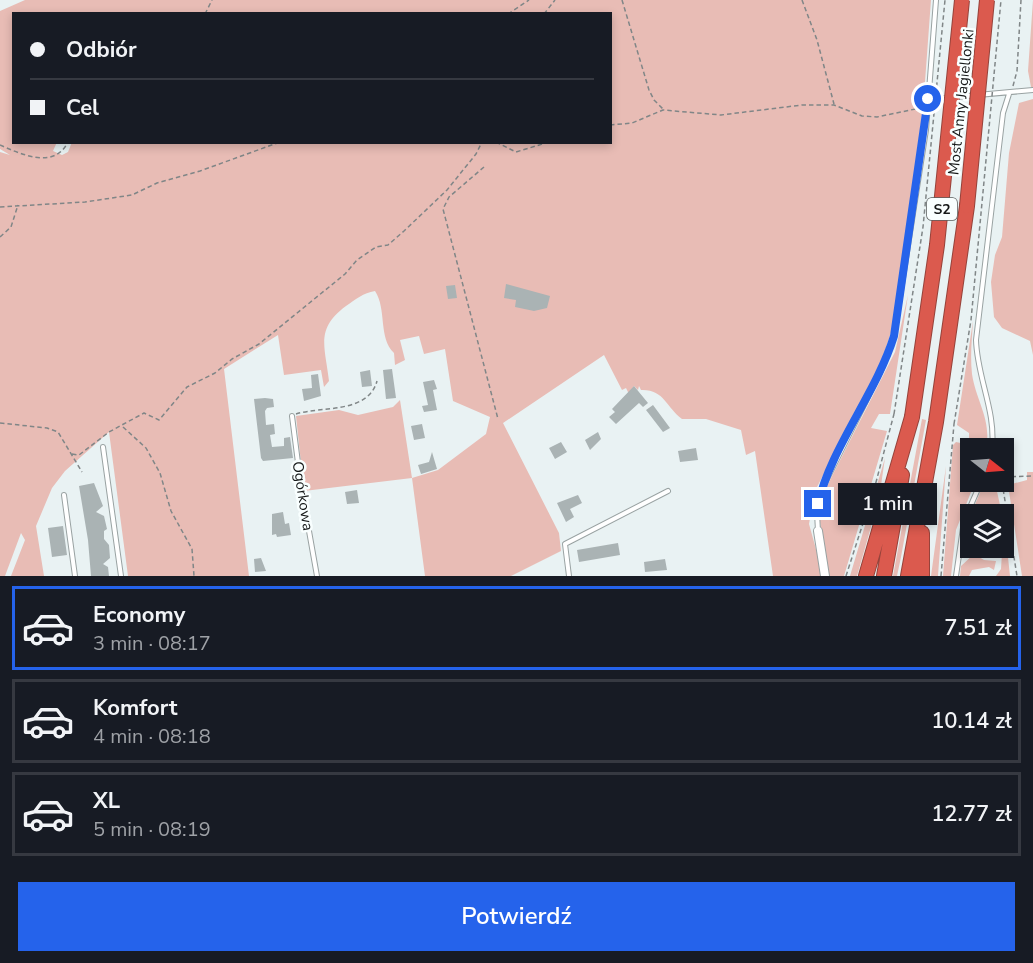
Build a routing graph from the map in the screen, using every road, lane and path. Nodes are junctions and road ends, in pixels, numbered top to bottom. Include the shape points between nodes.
1 (529, 0) edge
2 (555, 0) edge
3 (622, 0) edge
4 (802, 0) edge
5 (936, 0) edge
6 (945, 0) edge
7 (962, 0) edge
8 (987, 0) edge
9 (1001, 0) edge
10 (1020, 0) edge
11 (511, 12) edge
12 (546, 12) edge
13 (1033, 90) edge
14 (1010, 94) junction
15 (928, 99) junction
16 (834, 105) junction
17 (928, 106) junction
18 (665, 110) junction
19 (612, 125) edge
20 (67, 144) edge
21 (274, 144) edge
22 (481, 144) edge
23 (500, 144) edge
24 (542, 144) edge
25 (0, 145) edge
26 (484, 166) dead end
27 (18, 205) junction
28 (0, 207) edge
29 (0, 237) edge
30 (377, 381) dead end
31 (292, 416) joint
32 (912, 417) junction
33 (498, 419) dead end
34 (0, 423) edge
35 (122, 426) junction
36 (992, 438) edge
37 (103, 447) dead end
38 (72, 454) junction
39 (82, 472) dead end
40 (1033, 476) edge
41 (1014, 477) edge
42 (669, 491) dead end
43 (977, 492) edge
44 (1004, 492) edge
45 (64, 495) dead end
46 (923, 498) junction
47 (818, 531) joint
48 (75, 576) edge
49 (121, 576) edge
50 (194, 576) edge
51 (317, 576) edge
52 (569, 576) edge
53 (825, 576) edge
54 (846, 576) edge
55 (866, 576) edge
56 (884, 576) edge
57 (908, 576) edge
58 (922, 576) edge
59 (941, 576) edge
60 (956, 576) edge
61 (1017, 576) edge

1 - 11 path
2 - 12 path
3 - 18 path via 649,90
4 - 16 path
5 - 15 lane
6 - 54 path, bridge via 923,227 894,414
7 - 32 highway, Most Anny Jagiellonki / S2, bridge via 938,245
8 - 46 highway, Most Anny Jagiellonki / S2, bridge via 967,206
9 - 59 path, bridge via 971,320 954,424
10 - 14 path via 1017,71
13 - 14 lane
14 - 15 lane
14 - 36 lane via 1003,113 976,340
15 - 17 lane
16 - 17 path via 862,116 877,117
16 - 18 path via 721,115
17 - 47 lane via 894,336 820,493
18 - 19 path via 632,123
20 - 25 path via 60,153 42,158
21 - 27 path via 132,195
22 - 35 path via 447,190 388,245 376,247 357,260 265,340 187,387 159,420 144,414
23 - 24 path via 516,152
26 - 33 path via 449,197 442,209
27 - 28 path
27 - 29 path via 11,227
30 - 31 path via 373,390 354,404
31 - 51 lane, Ogórkowa
32 - 55 highway
32 - 56 highway, S2
34 - 38 path via 53,430
35 - 38 path via 79,455
35 - 50 path via 146,448 160,473 171,512 192,549
37 - 49 lane
38 - 39 path
40 - 41 path
42 - 52 lane via 565,544
43 - 60 lane via 964,521
44 - 61 path
45 - 48 lane
46 - 57 highway, S2
46 - 58 highway
47 - 53 street

